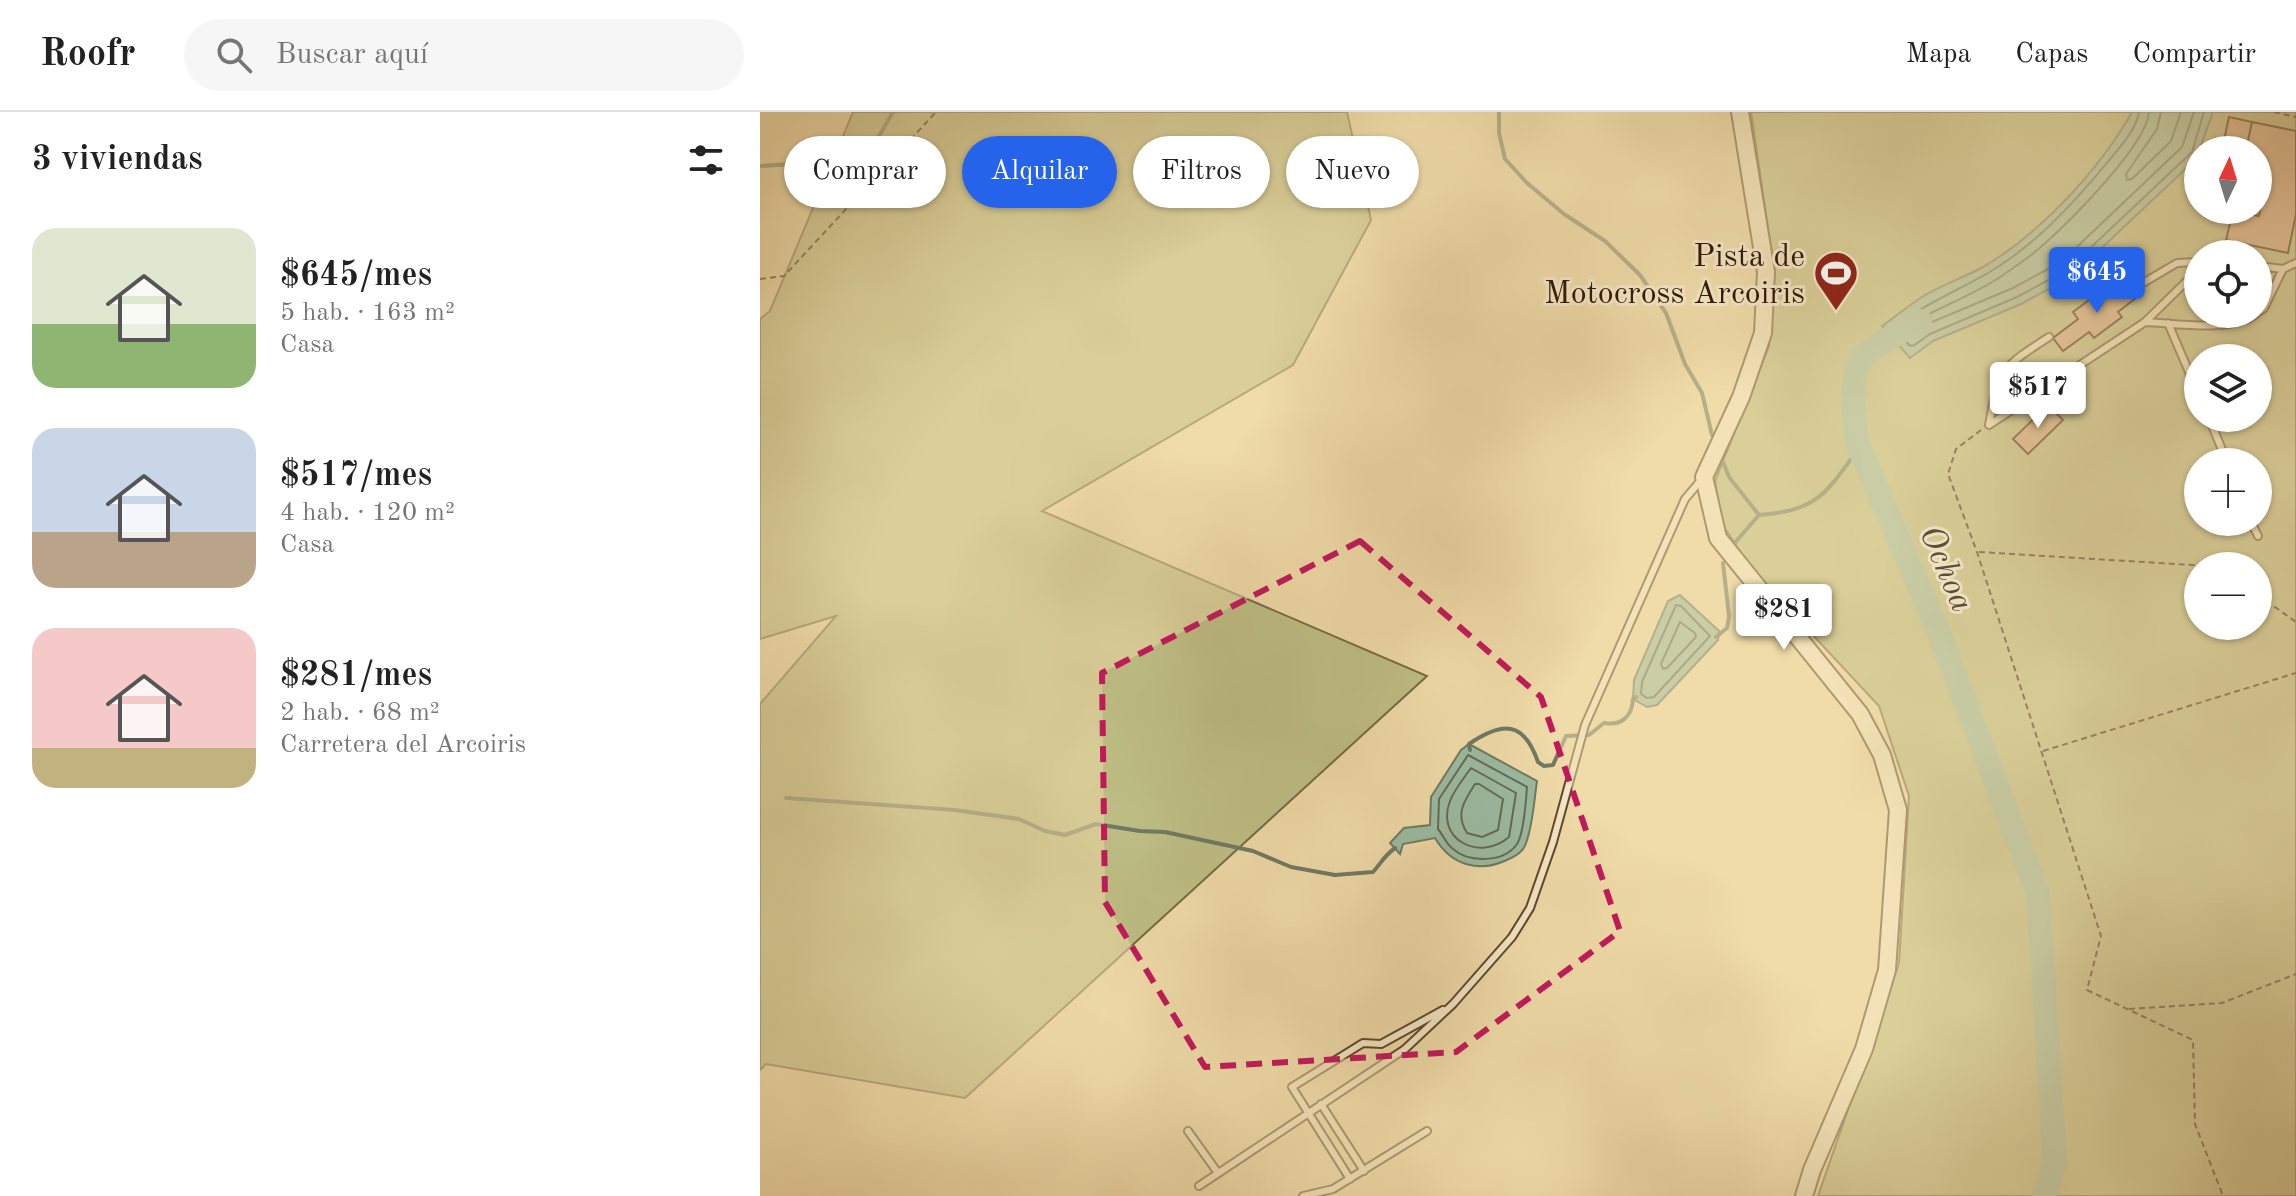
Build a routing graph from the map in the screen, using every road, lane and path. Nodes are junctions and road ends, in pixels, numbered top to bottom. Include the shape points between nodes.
1 (936, 112) edge
2 (1740, 112) edge
3 (2274, 112) edge
4 (2296, 117) edge
5 (2184, 263) edge
6 (2296, 263) edge
7 (2272, 268) edge
8 (2283, 269) junction
9 (760, 279) edge
10 (2143, 283) dead end
11 (2184, 284) edge
12 (2272, 292) edge
13 (2145, 322) junction
14 (2168, 323) junction
15 (2184, 324) edge
16 (2049, 337) dead end
17 (2184, 360) edge
18 (1989, 425) junction
19 (1704, 477) junction
20 (1977, 552) junction
21 (2184, 564) edge
22 (2272, 605) edge
23 (2296, 622) edge
24 (2296, 673) edge
25 (2041, 751) junction
26 (2296, 974) edge
27 (1453, 1004) junction
28 (2128, 1009) junction
29 (1321, 1104) junction
30 (1308, 1113) junction
31 (1188, 1131) dead end
32 (1427, 1131) dead end
33 (1364, 1171) junction
34 (1218, 1173) junction
35 (1350, 1179) junction
36 (1199, 1186) dead end
37 (1336, 1193) edge
38 (1303, 1196) edge
39 (1804, 1196) edge
40 (2223, 1196) edge

1 - 9 path via 784,276
2 - 19 street via 1766,272 1763,333
3 - 4 path
5 - 10 lane
6 - 8 lane
7 - 8 lane
8 - 12 lane
11 - 13 lane
13 - 14 lane
13 - 18 lane
14 - 15 lane
14 - 17 lane
16 - 18 lane via 2002,371
18 - 20 path via 1956,449 1948,474
19 - 27 lane via 1685,499 1584,727 1530,908 1512,937
19 - 39 street via 1718,538 1860,714 1882,755 1898,810 1887,970 1864,1049
20 - 21 path
20 - 25 path
22 - 23 path
24 - 25 path
25 - 28 path via 2101,936 2087,990
26 - 28 path via 2222,1003
27 - 29 lane via 1405,1049
27 - 30 lane via 1381,1044 1363,1043 1292,1087
28 - 40 path via 2193,1040 2195,1124
29 - 30 lane
29 - 33 lane
30 - 34 lane
30 - 35 lane
31 - 34 lane
32 - 33 lane
33 - 35 lane
34 - 36 lane
35 - 37 lane
37 - 38 lane

